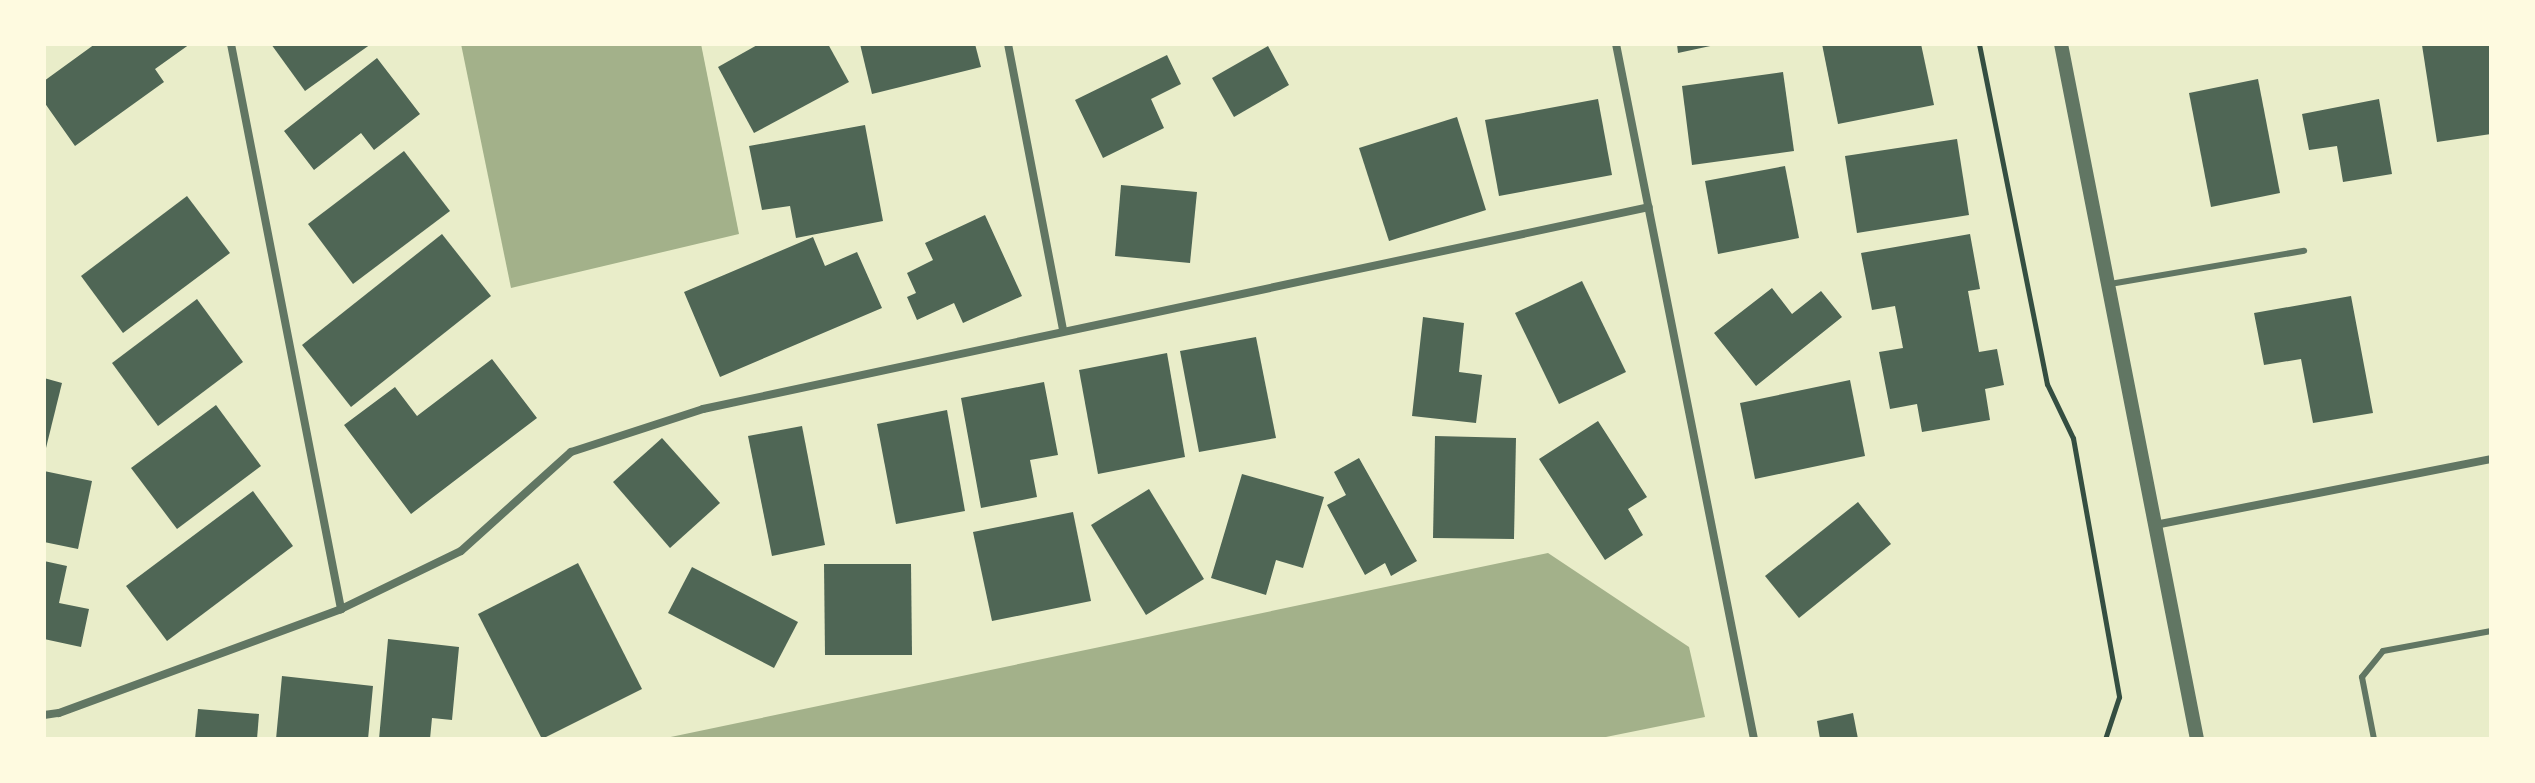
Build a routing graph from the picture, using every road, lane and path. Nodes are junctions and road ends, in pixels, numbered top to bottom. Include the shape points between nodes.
1 (231, 44) edge
2 (1008, 44) edge
3 (1616, 44) edge
4 (1979, 44) edge
5 (2061, 44) edge
6 (1649, 207) junction
7 (2304, 251) dead end
8 (2108, 284) junction
9 (1063, 330) junction
10 (2491, 459) edge
11 (2155, 525) junction
12 (341, 609) junction
13 (2491, 631) edge
14 (44, 715) edge
15 (1754, 739) edge
16 (2105, 739) edge
17 (2197, 739) edge
18 (2374, 739) edge

1 - 12 street
2 - 9 street
3 - 6 street
4 - 16 path via 2047,384 2073,438 2119,697
5 - 8 street
6 - 9 street
6 - 15 street
7 - 8 lane
8 - 11 street
9 - 12 street via 703,409 571,452 461,551
10 - 11 street
11 - 17 street
12 - 14 street
13 - 18 lane via 2383,651 2362,677

